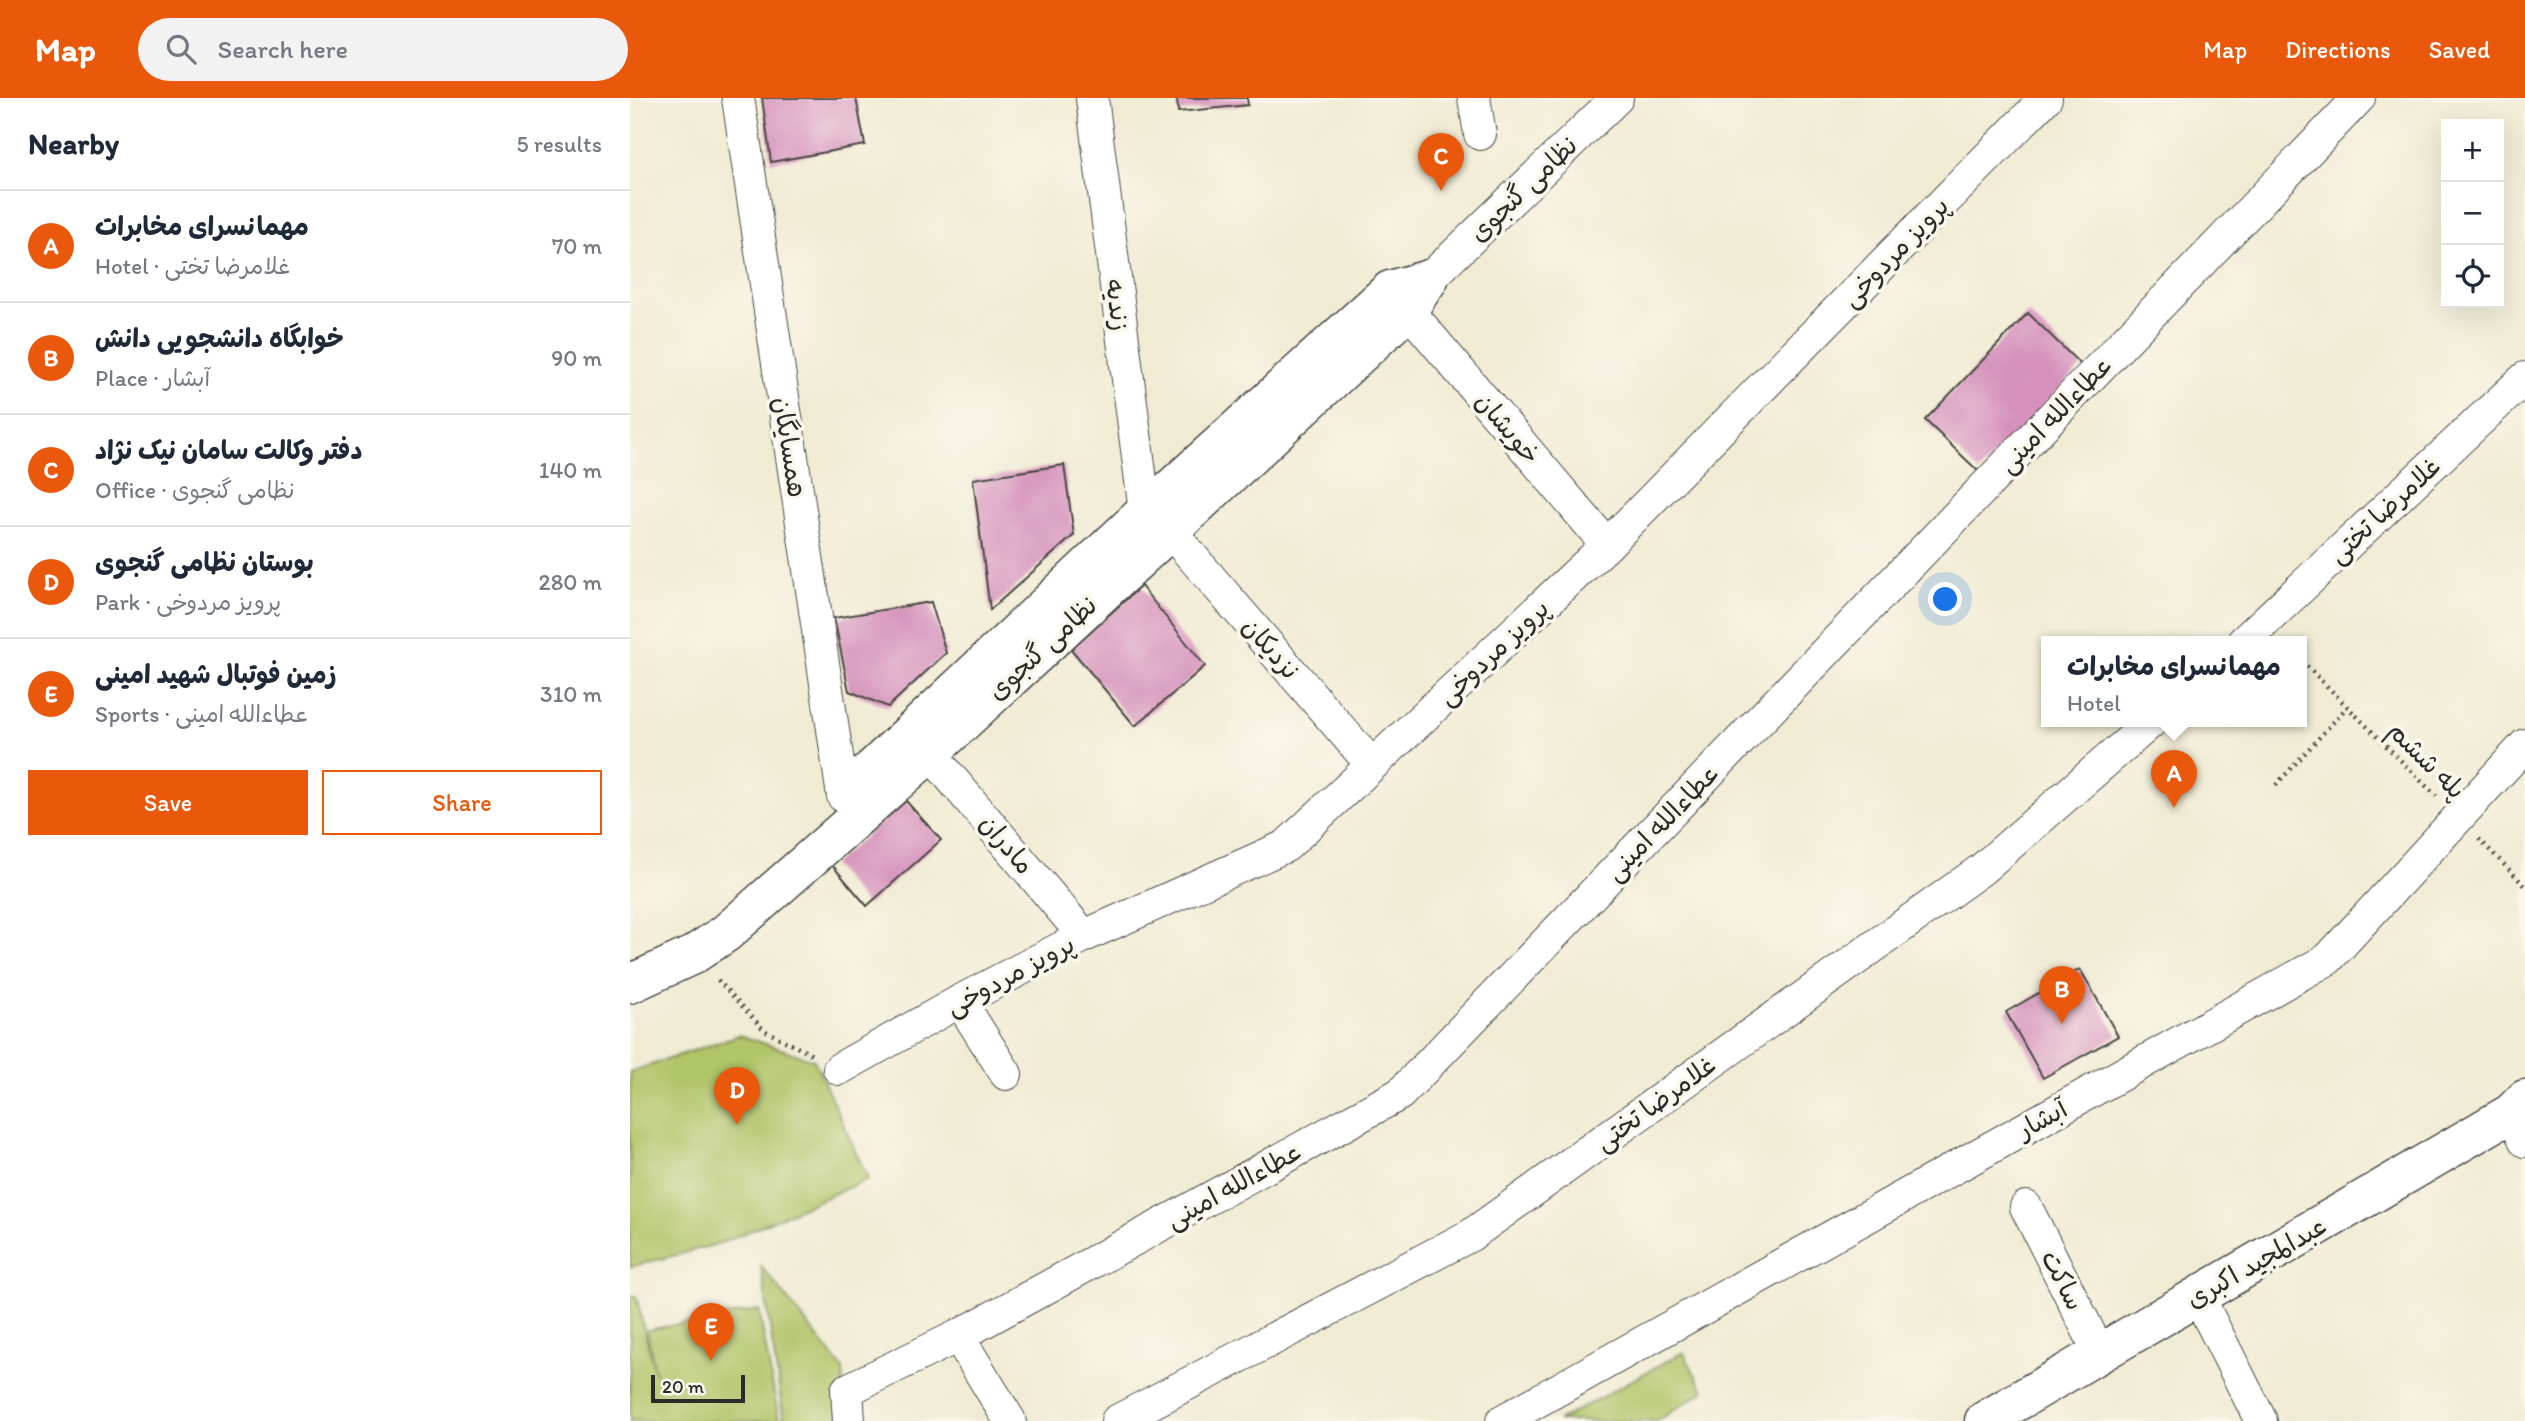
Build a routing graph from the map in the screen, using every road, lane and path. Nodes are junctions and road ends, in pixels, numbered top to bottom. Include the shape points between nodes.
1 (738, 98) edge
2 (1092, 98) edge
3 (1474, 98) edge
4 (1618, 98) edge
5 (2046, 98) edge
6 (2359, 98) edge
7 (1480, 134) dead end
8 (1419, 295) junction
9 (2525, 378) edge
10 (1157, 521) junction
11 (1607, 545) junction
12 (2249, 636) edge
13 (2307, 665) edge
14 (2347, 707) junction
15 (2145, 727) edge
16 (2525, 745) edge
17 (930, 753) junction
18 (1372, 765) junction
19 (2276, 785) dead end
20 (852, 805) junction
21 (2458, 818) junction
22 (2525, 886) edge
23 (1084, 936) junction
24 (693, 955) junction
25 (630, 956) edge
26 (630, 984) edge
27 (960, 1001) junction
28 (839, 1069) joint
29 (1006, 1074) dead end
30 (2521, 1118) edge
31 (2026, 1207) dead end
32 (2198, 1296) junction
33 (958, 1336) junction
34 (2100, 1354) junction
35 (849, 1421) edge
36 (1010, 1421) edge
37 (1117, 1421) edge
38 (1502, 1421) edge
39 (1984, 1421) edge
40 (2261, 1421) edge

1 - 20 street, همسایگان
2 - 10 street, زندیه
3 - 7 street
4 - 8 street, نظامی گنجوی
5 - 11 street, پرویز مردوخی
6 - 33 street, عطاءالله امینی via 1400,1094
8 - 10 street, نظامی گنجوی via 1390,290
8 - 11 street, خویشان
9 - 12 street, غلامرضا تختی
10 - 17 street, نظامی گنجوی
10 - 18 street, نزدیکان
10 - 20 street, نظامی گنجوی
11 - 18 street, پرویز مردوخی
13 - 14 path, پله ششم
14 - 19 path
14 - 21 path, پله ششم
15 - 37 street, غلامرضا تختی via 1982,869 1471,1235
16 - 21 street, آبشار
17 - 20 street, نظامی گنجوی
17 - 23 street, مادران
18 - 23 street, پرویز مردوخی via 1286,846
20 - 24 street, نظامی گنجوی via 726,933
20 - 25 street, نظامی گنجوی via 703,918
21 - 22 path, پله ششم
21 - 38 street, آبشار via 2328,959
23 - 27 street, پرویز مردوخی
24 - 26 street, نظامی گنجوی
24 - 28 path via 764,1030
27 - 28 street, پرویز مردوخی
27 - 29 street
30 - 32 street, عبدالمجید اکبری
31 - 34 street, ساکت
32 - 34 street, عبدالمجید اکبری
32 - 40 street
33 - 35 street, عطاءالله امینی via 847,1390
33 - 36 street
34 - 39 street, عبدالمجید اکبری

